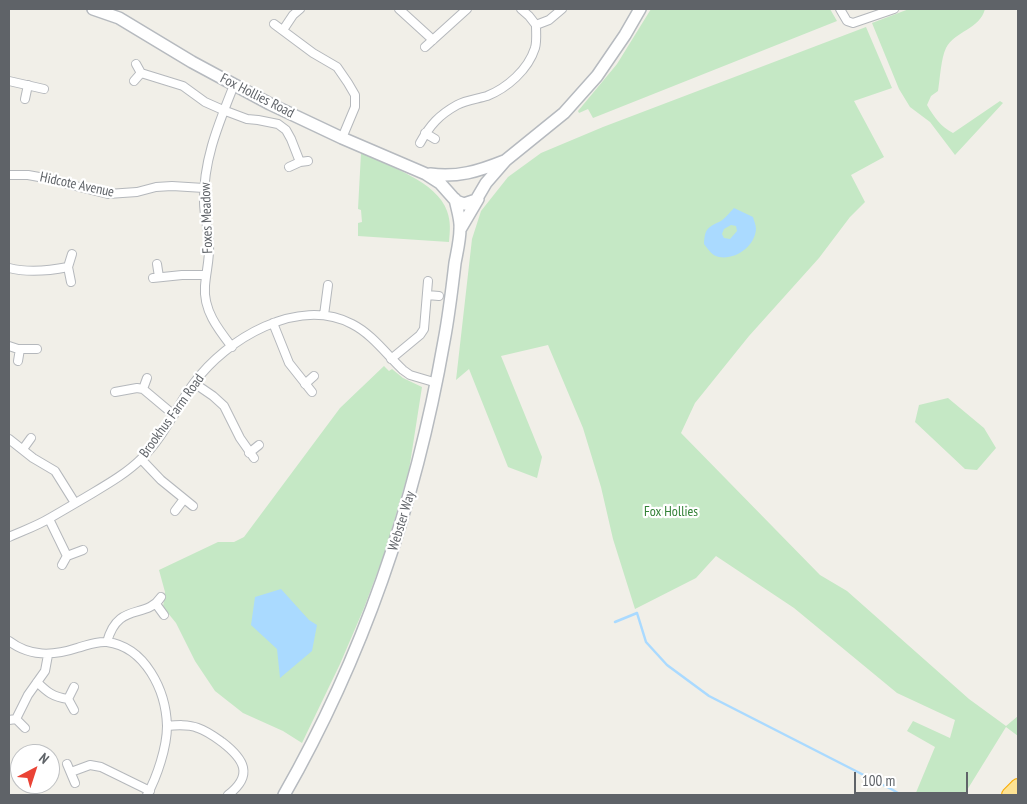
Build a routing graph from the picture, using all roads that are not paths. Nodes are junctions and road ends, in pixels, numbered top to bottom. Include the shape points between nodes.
1 (93, 9) edge
2 (300, 9) edge
3 (399, 9) edge
4 (467, 9) edge
5 (521, 9) edge
6 (562, 9) edge
7 (640, 9) edge
8 (840, 9) edge
9 (894, 9) edge
10 (274, 24) dead end
11 (536, 25) junction
12 (283, 30) junction
13 (433, 40) junction
14 (425, 47) dead end
15 (136, 64) dead end
16 (141, 73) junction
17 (134, 81) dead end
18 (9, 82) edge
19 (28, 85) junction
20 (234, 85) junction
21 (44, 89) dead end
22 (25, 99) dead end
23 (223, 110) junction
24 (426, 133) junction
25 (342, 138) junction
26 (435, 140) dead end
27 (420, 143) dead end
28 (506, 160) junction
29 (289, 167) dead end
30 (426, 174) junction
31 (463, 174) junction
32 (9, 175) edge
33 (204, 188) junction
34 (479, 195) junction
35 (454, 198) junction
36 (461, 228) junction
37 (72, 254) dead end
38 (158, 264) dead end
39 (68, 267) junction
40 (9, 268) edge
41 (206, 275) junction
42 (428, 280) dead end
43 (71, 282) dead end
44 (328, 285) dead end
45 (427, 295) junction
46 (439, 296) dead end
47 (324, 315) junction
48 (273, 323) junction
49 (9, 346) edge
50 (232, 347) junction
51 (20, 349) junction
52 (36, 349) dead end
53 (392, 359) junction
54 (18, 361) dead end
55 (314, 376) dead end
56 (147, 378) dead end
57 (194, 383) junction
58 (437, 383) junction
59 (305, 384) junction
60 (143, 389) junction
61 (115, 392) dead end
62 (312, 392) dead end
63 (174, 415) junction
64 (31, 438) dead end
65 (9, 439) edge
66 (259, 445) dead end
67 (23, 449) junction
68 (141, 458) junction
69 (184, 499) junction
70 (75, 503) junction
71 (193, 506) dead end
72 (174, 511) dead end
73 (49, 519) junction
74 (9, 537) edge
75 (82, 550) dead end
76 (67, 556) junction
77 (62, 565) dead end
78 (161, 597) dead end
79 (156, 604) junction
80 (164, 616) dead end
81 (9, 641) edge
82 (107, 642) junction
83 (48, 655) junction
84 (37, 682) junction
85 (74, 687) dead end
86 (68, 699) junction
87 (74, 710) dead end
88 (12, 720) edge
89 (167, 726) junction
90 (25, 728) dead end
91 (67, 764) dead end
92 (71, 772) junction
93 (75, 783) dead end
94 (1018, 786) edge
95 (148, 793) edge
96 (228, 795) edge
97 (284, 795) edge
98 (1008, 795) edge

1 - 20 street, Fox Hollies Road via 119,18
2 - 12 street
3 - 13 street
4 - 13 street
5 - 11 street
6 - 11 street via 550,20
7 - 28 street via 597,76 564,113
8 - 9 street via 848,22 857,23
10 - 12 street
11 - 24 street via 534,50 511,82 488,96 456,106 434,122
12 - 25 street via 336,67 355,95 356,107
13 - 14 street
15 - 16 street
16 - 17 street
16 - 23 street via 183,86
18 - 19 street
19 - 21 street
19 - 22 street
20 - 23 street, Foxes Meadow
20 - 25 street, Fox Hollies Road
23 - 29 street via 247,119 278,124 286,130 304,161
23 - 33 street, Foxes Meadow via 211,147
24 - 26 street
24 - 27 street
25 - 30 street, Fox Hollies Road
28 - 31 street, Fox Hollies Road
28 - 34 street, Webster Way
30 - 31 street, Fox Hollies Road
30 - 35 street, Fox Hollies Road
31 - 34 street via 478,179 481,185
31 - 35 street via 452,184
32 - 33 street, Hidcote Avenue via 39,177 108,194 156,187
33 - 41 street, Foxes Meadow via 209,242
34 - 35 street via 472,203 464,204
34 - 36 street, Webster Way
35 - 36 street, Webster Way
36 - 58 street, Webster Way
37 - 39 street
38 - 41 street via 156,278
39 - 40 street via 42,272
39 - 43 street
41 - 50 street, Foxes Meadow via 206,306
42 - 45 street
44 - 47 street
45 - 46 street
45 - 53 street via 424,329
47 - 48 street, Brookhus Farm Road via 305,315
47 - 53 street, Brookhus Farm Road via 340,319 364,332
48 - 50 street, Brookhus Farm Road
48 - 59 street via 289,363
49 - 51 street
50 - 57 street, Brookhus Farm Road via 208,366
51 - 52 street
51 - 54 street
53 - 58 street, Brookhus Farm Road via 410,375
55 - 59 street
56 - 60 street
57 - 63 street, Brookhus Farm Road
57 - 66 street via 224,406 252,455
58 - 97 street, Webster Way via 408,502 371,612 323,721
59 - 62 street
60 - 61 street
60 - 63 street
63 - 68 street, Brookhus Farm Road
64 - 67 street
65 - 67 street
67 - 70 street via 55,471
68 - 69 street
68 - 70 street, Brookhus Farm Road via 117,478
69 - 71 street
69 - 72 street
70 - 73 street, Brookhus Farm Road
73 - 74 street, Brookhus Farm Road
73 - 76 street
75 - 76 street
76 - 77 street
78 - 79 street
79 - 80 street
79 - 82 street via 121,617 110,630
81 - 83 street via 32,653
82 - 83 street
82 - 89 street via 133,652 147,666 161,692
83 - 84 street via 45,671
84 - 86 street via 56,698
84 - 88 street
85 - 86 street
86 - 87 street
88 - 90 street
89 - 95 street via 162,755
89 - 96 street via 199,728 236,752 244,772 242,780
91 - 92 street
92 - 93 street
92 - 95 street via 90,766 101,767
94 - 98 highway

